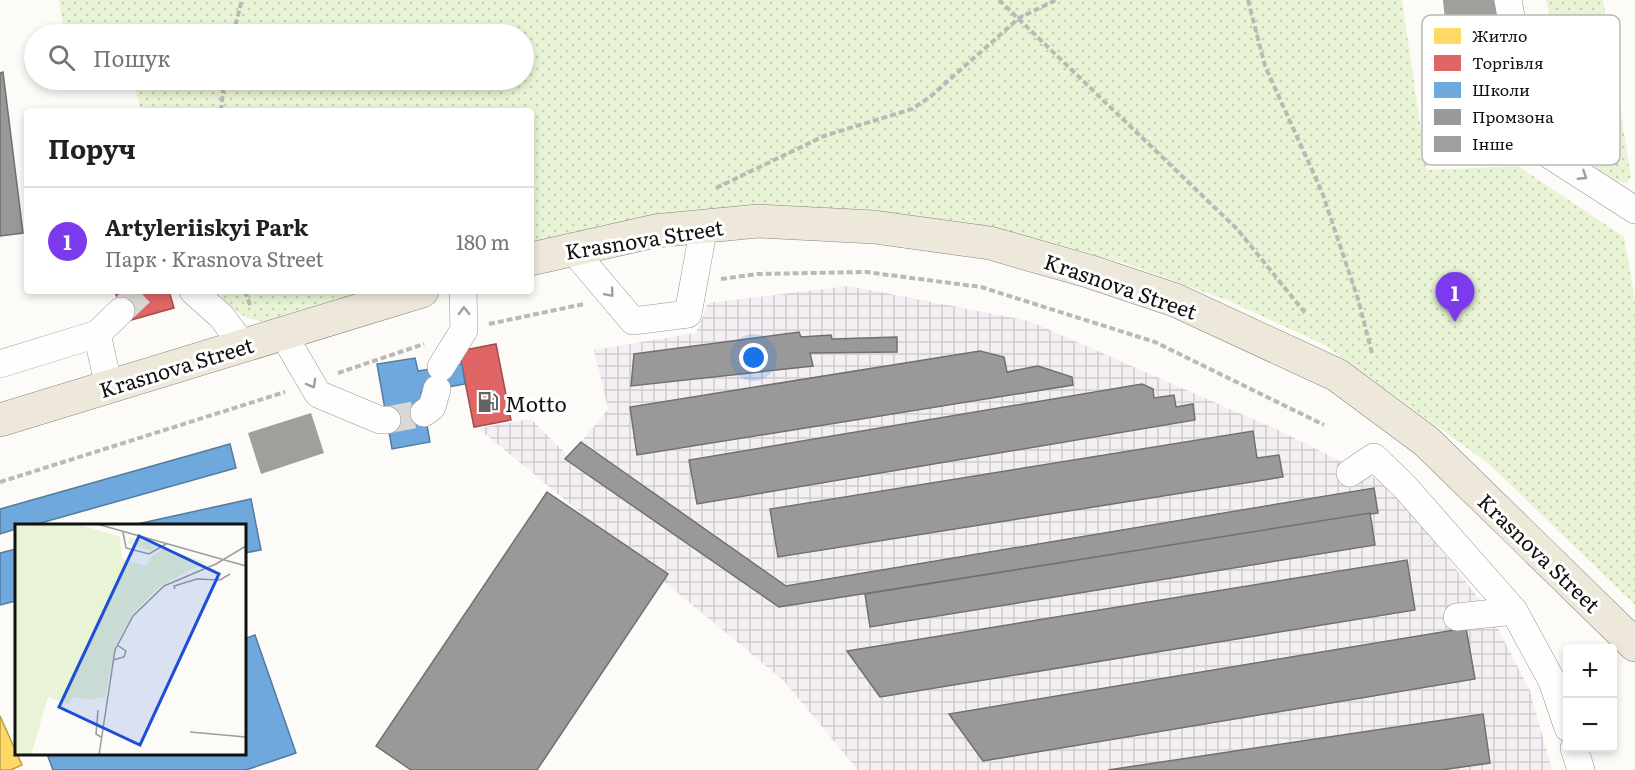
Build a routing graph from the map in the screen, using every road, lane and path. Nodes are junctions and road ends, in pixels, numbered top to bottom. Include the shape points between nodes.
1 (242, 0) edge
2 (999, 0) edge
3 (1056, 0) edge
4 (1248, 0) edge
5 (1508, 0) edge
6 (1511, 15) edge
7 (1019, 18) junction
8 (236, 24) edge
9 (223, 90) edge
10 (221, 108) edge
11 (1565, 165) edge
12 (716, 188) dead end
13 (1635, 210) edge
14 (704, 226) junction
15 (572, 249) junction
16 (534, 258) edge
17 (693, 284) junction
18 (196, 294) edge
19 (246, 294) edge
20 (412, 294) edge
21 (463, 294) edge
22 (614, 298) junction
23 (251, 308) dead end
24 (121, 311) tunnel mouth
25 (1306, 314) dead end
26 (464, 330) junction
27 (97, 334) junction
28 (283, 334) junction
29 (243, 346) junction
30 (1372, 353) dead end
31 (0, 364) edge
32 (311, 382) junction
33 (109, 387) junction
34 (424, 413) dead end
35 (0, 420) edge
36 (387, 420) tunnel mouth
37 (1324, 425) dead end
38 (1350, 473) dead end
39 (0, 482) edge
40 (1514, 611) junction
41 (1457, 617) dead end
42 (1635, 645) edge
43 (1563, 713) edge
44 (1576, 752) edge
45 (1581, 770) edge

1 - 8 path
2 - 7 path
3 - 7 path
4 - 30 path via 1265,66 1322,192
5 -> 6 lane
7 - 12 path via 938,91 912,108 824,136
7 - 25 path via 1237,229
9 - 10 path
11 -> 13 lane
14 - 15 main road, Krasnova Street via 655,231
14 - 17 lane
14 - 42 main road, Krasnova Street via 758,220 874,227 990,243 1175,300 1337,375 1426,441
15 - 16 main road, Krasnova Street
15 -> 22 lane
17 - 22 lane via 688,314 633,321
17 - 37 path via 757,274 866,272 981,287 1155,342
18 - 29 lane via 222,316
19 - 23 path
20 - 28 main road, Krasnova Street
26 -> 21 lane
22 - 26 path
24 - 27 lane
26 - 32 path
26 - 34 lane via 439,378 432,407
27 - 31 lane
27 - 33 lane
28 - 29 main road, Krasnova Street
28 - 32 lane
29 - 33 main road, Krasnova Street
32 -> 36 lane via 318,394
32 - 39 path
33 - 35 main road, Krasnova Street
38 - 40 lane via 1374,457
40 - 41 lane
40 - 43 lane via 1552,681
44 - 45 lane

